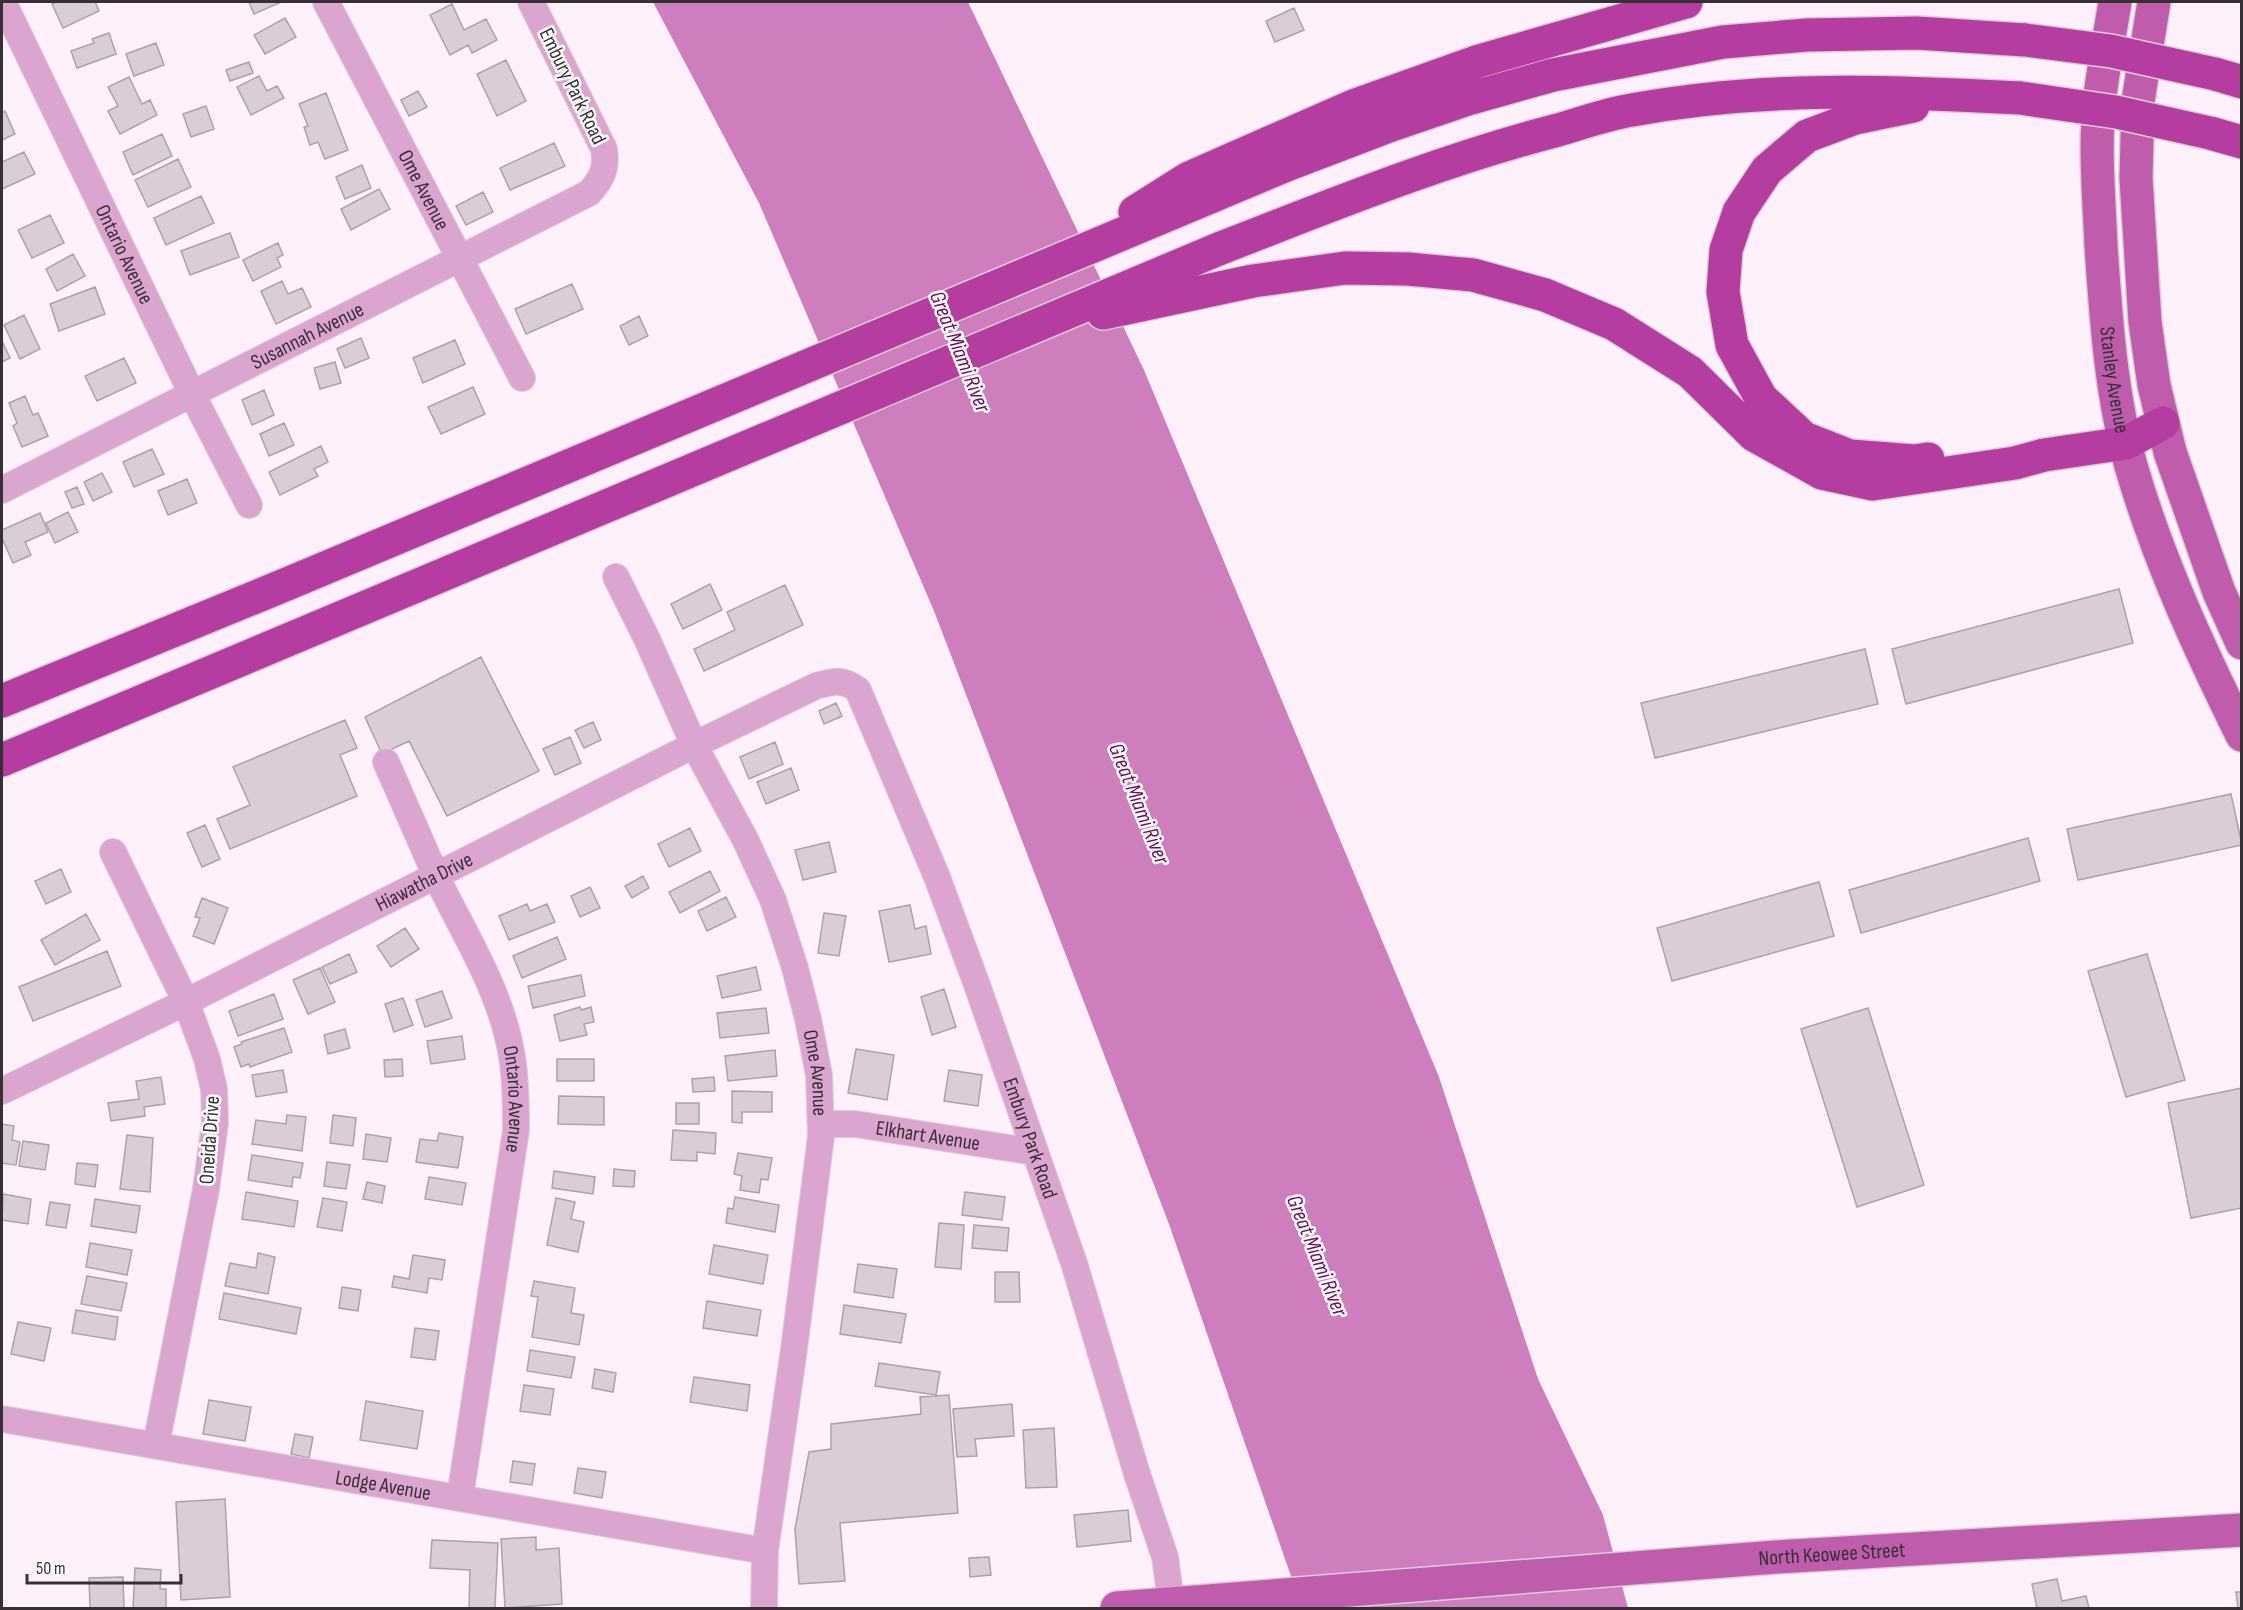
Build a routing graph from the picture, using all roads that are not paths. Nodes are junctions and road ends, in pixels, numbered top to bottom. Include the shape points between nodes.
1 (3, 2) edge
2 (326, 2) edge
3 (531, 2) edge
4 (1686, 2) edge
5 (2115, 2) edge
6 (2154, 2) edge
7 (2228, 78) edge
8 (1966, 95) junction
9 (2241, 142) edge
10 (604, 173) joint
11 (1197, 189) junction
12 (458, 259) junction
13 (1034, 326) junction
14 (522, 378) dead end
15 (192, 394) junction
16 (2163, 423) junction
17 (2124, 431) junction
18 (2, 490) edge
19 (249, 505) dead end
20 (616, 577) dead end
21 (2241, 643) edge
22 (848, 682) joint
23 (2, 701) edge
24 (2241, 735) edge
25 (694, 745) junction
26 (2, 760) edge
27 (386, 762) dead end
28 (113, 852) dead end
29 (437, 877) junction
30 (186, 1002) junction
31 (2, 1091) edge
32 (821, 1124) junction
33 (1035, 1152) junction
34 (2, 1419) edge
35 (156, 1444) junction
36 (460, 1497) junction
37 (2241, 1530) edge
38 (765, 1551) junction
39 (1172, 1606) edge
40 (764, 1608) edge
41 (1117, 1608) edge

1 - 15 street, Ontario Avenue
2 - 12 street, Ome Avenue
3 - 10 street, Embury Park Road via 604,149
4 - 11 highway via 1479,61 1353,105
5 - 17 main road, Stanley Avenue via 2100,97 2097,179 2106,326
6 - 16 main road, Stanley Avenue via 2138,101 2136,178 2145,322
7 - 11 highway, bridge via 2110,51 2025,40 1917,33 1807,35 1723,42 1553,75 1471,98 1300,160
8 - 9 highway, bridge via 2020,98 2116,112
8 - 13 highway via 1852,91 1742,95 1631,110 1499,145 1412,175 1221,248
8 - 17 highway via 1855,118 1807,136 1767,170 1739,212 1726,250 1723,292 1732,345 1761,398 1804,438 1850,456 1914,461
10 - 12 street, Susannah Avenue via 589,193
11 - 23 highway via 1059,260
12 - 14 street, Ome Avenue
12 - 15 street, Susannah Avenue
13 - 17 highway via 1252,282 1345,268 1473,275 1545,295 1614,324 1690,372 1754,435 1822,473 1873,484 2015,463
13 - 26 highway
15 - 18 street, Susannah Avenue
15 - 19 street, Ontario Avenue
16 - 17 highway
16 - 21 main road, Stanley Avenue via 2219,592
17 - 24 main road, Stanley Avenue via 2153,534
20 - 25 street, Ome Avenue
22 - 25 street, Hiawatha Drive via 816,686
22 - 33 street, Embury Park Road via 858,690 937,877
25 - 29 street, Hiawatha Drive
25 - 32 street, Ome Avenue via 773,900 808,1019 819,1076
27 - 29 street, Ontario Avenue
28 - 30 street, Oneida Drive
29 - 30 street, Hiawatha Drive
29 - 36 street, Ontario Avenue via 501,1014 516,1088 516,1130
30 - 31 street, Hiawatha Drive
30 - 35 street, Oneida Drive via 207,1059 214,1089 215,1123 206,1189
32 - 33 street, Elkhart Avenue via 855,1124
32 - 38 street, Ome Avenue
33 - 39 street, Embury Park Road via 1074,1263 1165,1557
34 - 35 street, Lodge Avenue
35 - 36 street, Lodge Avenue
36 - 38 street, Lodge Avenue
37 - 39 main road, North Keowee Street via 1715,1562
38 - 40 street, Ome Avenue
39 - 41 main road, North Keowee Street

